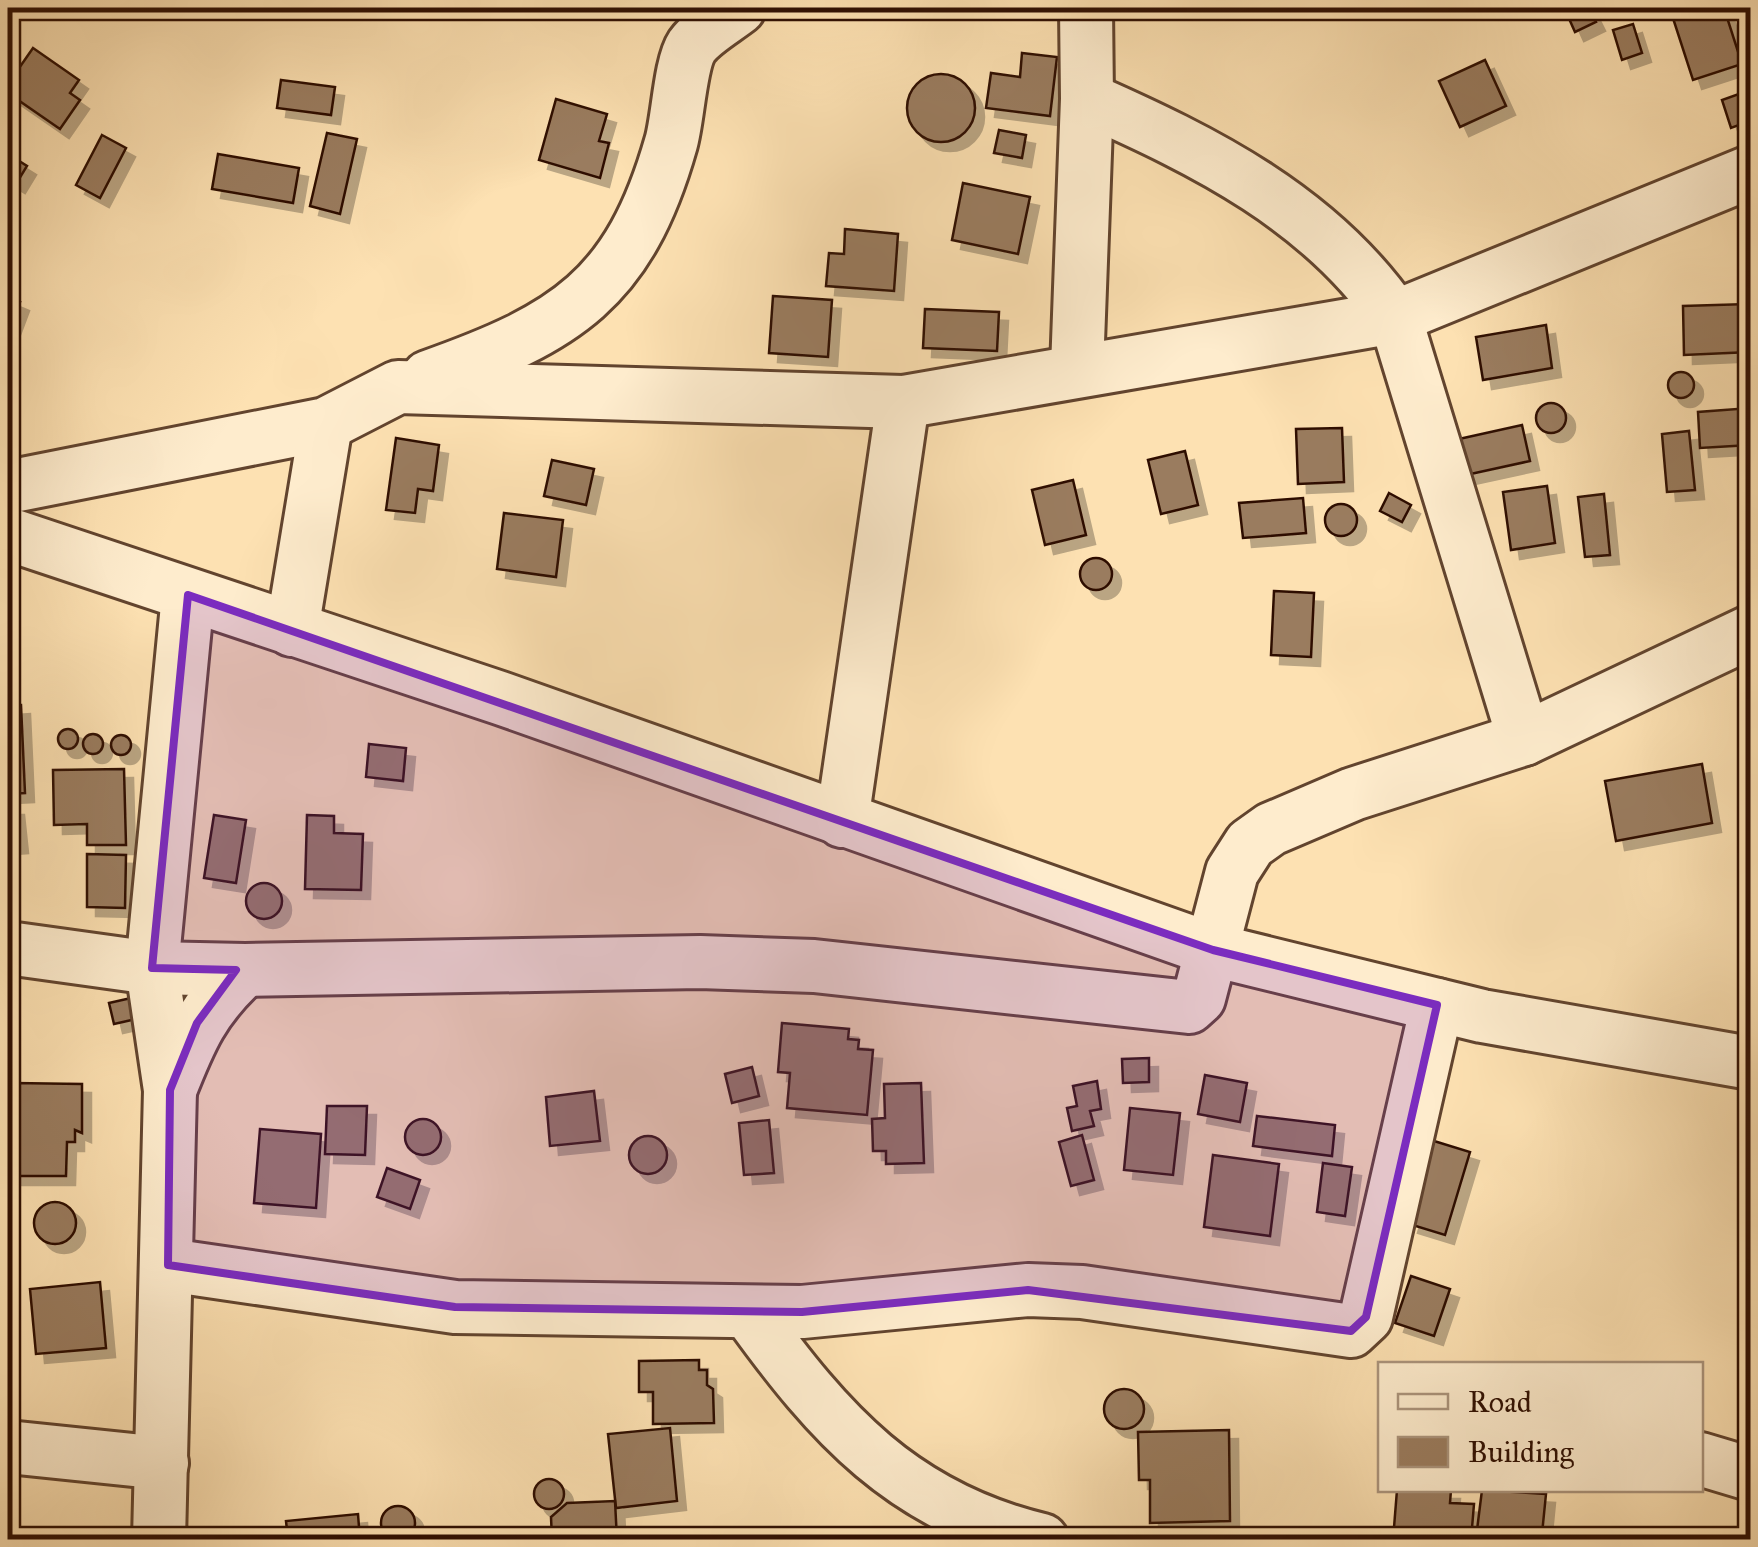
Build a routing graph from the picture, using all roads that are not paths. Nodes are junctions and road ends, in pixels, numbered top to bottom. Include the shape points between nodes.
1 (739, 8) edge
2 (1086, 8) edge
3 (688, 27) edge
4 (1088, 99) junction
5 (1750, 172) edge
6 (1396, 317) junction
7 (1077, 369) junction
8 (398, 387) junction
9 (903, 402) junction
10 (326, 424) junction
11 (8, 487) edge
12 (8, 534) edge
13 (188, 594) junction
14 (292, 630) junction
15 (1750, 632) edge
16 (1524, 739) junction
17 (842, 821) junction
18 (8, 948) edge
19 (1213, 950) junction
20 (152, 968) junction
21 (244, 970) junction
22 (1437, 1006) junction
23 (1750, 1064) edge
24 (170, 1090) junction
25 (168, 1265) junction
26 (749, 1314) junction
27 (8, 1447) edge
28 (1703, 1460) edge
29 (162, 1463) junction
30 (1750, 1474) edge
31 (159, 1540) edge
32 (1042, 1540) edge

1 - 3 street
2 - 4 street
3 - 8 street via 672,140 654,197 603,285 555,322 502,350
4 - 6 street via 1255,183 1315,227 1368,278
4 - 7 street
5 - 6 street
6 - 7 street
6 - 16 street
7 - 9 street
8 - 9 street
8 - 10 street
9 - 17 street
10 - 11 street
10 - 14 street
12 - 13 street
13 - 14 street
13 - 20 street
14 - 17 street
15 - 16 street
16 - 19 street via 1352,794 1271,829 1250,844 1232,872
17 - 19 street
18 - 20 street
19 - 21 street via 1199,998 1181,1008 769,964
19 - 22 street
20 - 21 street
20 - 24 street
21 - 24 street via 197,1023
22 - 23 street
22 - 26 street via 1366,1318 1358,1328 1343,1332 1082,1292 1028,1290
24 - 25 street
25 - 26 street via 455,1307
25 - 29 street
26 - 32 street via 804,1390 863,1451 963,1511
27 - 29 street
28 - 30 street
29 - 31 street

